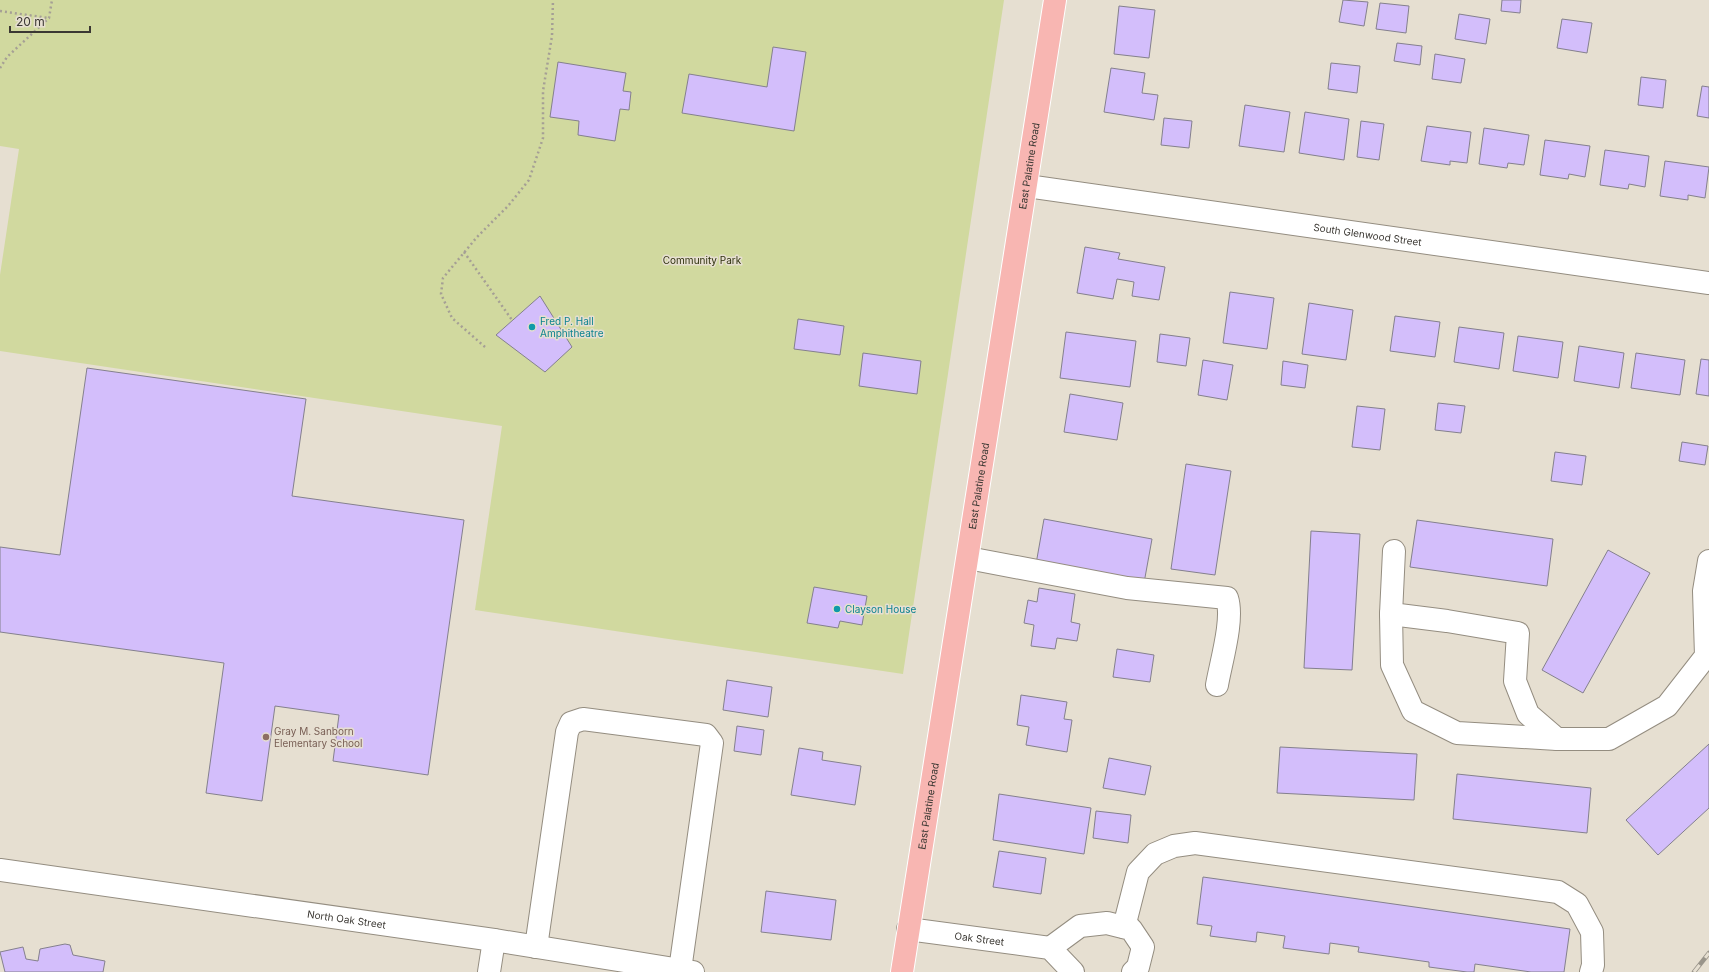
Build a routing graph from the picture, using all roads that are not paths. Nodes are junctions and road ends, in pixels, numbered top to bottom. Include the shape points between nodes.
1 (1055, 0) edge
2 (1027, 186) junction
3 (1709, 283) edge
4 (1394, 551) dead end
5 (968, 558) junction
6 (1709, 561) edge
7 (1391, 614) junction
8 (1217, 685) dead end
9 (1558, 739) junction
10 (0, 870) edge
11 (1124, 927) junction
12 (908, 929) junction
13 (494, 940) junction
14 (536, 947) junction
15 (1050, 948) junction
16 (686, 971) edge
17 (489, 972) edge
18 (902, 972) edge
19 (1073, 972) edge
20 (1133, 972) edge
21 (1591, 972) edge

1 - 2 main road, East Palatine Road
2 - 3 street, South Glenwood Street
2 - 5 main road, East Palatine Road
4 - 7 street
5 - 8 street via 1127,588 1227,598 1229,618
5 - 12 main road, East Palatine Road
6 - 9 street via 1704,591 1706,656 1666,706 1609,739
7 - 9 street via 1518,633 1515,682 1528,714
7 - 9 street via 1392,665 1413,712 1457,733
10 - 13 street, North Oak Street
11 - 15 street via 1107,923 1080,926
11 - 20 street via 1131,929 1144,947 1138,967
11 - 21 street via 1138,872 1155,854 1174,846 1195,843 1558,892 1577,904 1592,932
12 - 15 street, Oak Street
12 - 18 main road, East Palatine Road
13 - 14 street, North Oak Street
13 - 17 street
14 - 16 street, North Oak Street
14 - 16 street via 567,732 571,723 583,719 706,735 712,743
15 - 19 street

